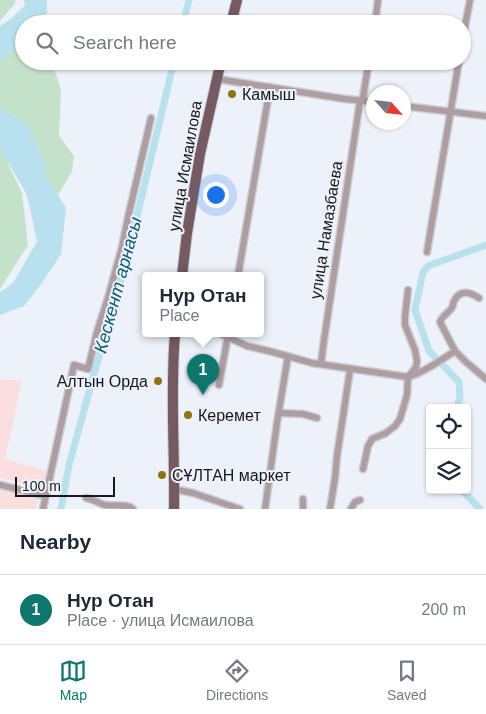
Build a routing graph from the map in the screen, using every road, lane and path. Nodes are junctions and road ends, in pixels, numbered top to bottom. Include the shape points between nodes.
1 (237, 0) edge
2 (378, 0) edge
3 (470, 0) edge
4 (233, 15) edge
5 (376, 15) edge
6 (467, 15) edge
7 (219, 70) edge
8 (367, 70) edge
9 (457, 70) edge
10 (217, 79) junction
11 (270, 87) junction
12 (360, 101) junction
13 (366, 101) edge
14 (411, 107) edge
15 (450, 111) junction
16 (486, 116) edge
17 (151, 118) dead end
18 (427, 252) dead end
19 (182, 272) edge
20 (239, 272) edge
21 (408, 290) dead end
22 (479, 298) dead end
23 (175, 337) edge
24 (225, 337) edge
25 (229, 337) edge
26 (455, 351) junction
27 (288, 356) junction
28 (321, 364) junction
29 (350, 370) junction
30 (408, 377) junction
31 (486, 379) edge
32 (219, 385) dead end
33 (279, 412) junction
34 (317, 418) dead end
35 (363, 469) dead end
36 (0, 485) edge
37 (174, 489) junction
38 (46, 496) junction
39 (86, 498) dead end
40 (303, 499) dead end
41 (360, 500) dead end
42 (43, 509) edge
43 (133, 509) edge
44 (174, 509) edge
45 (240, 509) edge
46 (265, 509) edge
47 (303, 509) edge
48 (330, 509) edge
49 (350, 509) edge

1 - 4 main road
2 - 5 street
3 - 6 street
7 - 10 main road, улица Исмаилова
8 - 12 street, улица Намазбаева
9 - 15 street
10 - 11 street
10 - 19 main road, улица Исмаилова via 200,154
11 - 12 street
11 - 20 street
12 - 13 street
12 - 28 street, улица Намазбаева
14 - 15 street
15 - 16 street
15 - 18 street
17 - 38 street via 122,247 88,369 74,365
21 - 30 street via 406,325 417,361
22 - 26 street via 470,292 461,294 440,322
23 - 37 main road
24 - 32 street
25 - 27 street via 247,346
26 - 30 street
26 - 31 street
27 - 28 street
27 - 33 street
28 - 29 street
29 - 30 street
29 - 48 street
30 - 35 street via 400,419 386,433 372,439
33 - 34 street
33 - 46 street
36 - 38 street
37 - 44 main road
37 - 45 street
38 - 42 street
39 - 43 street
40 - 47 street
41 - 49 street

